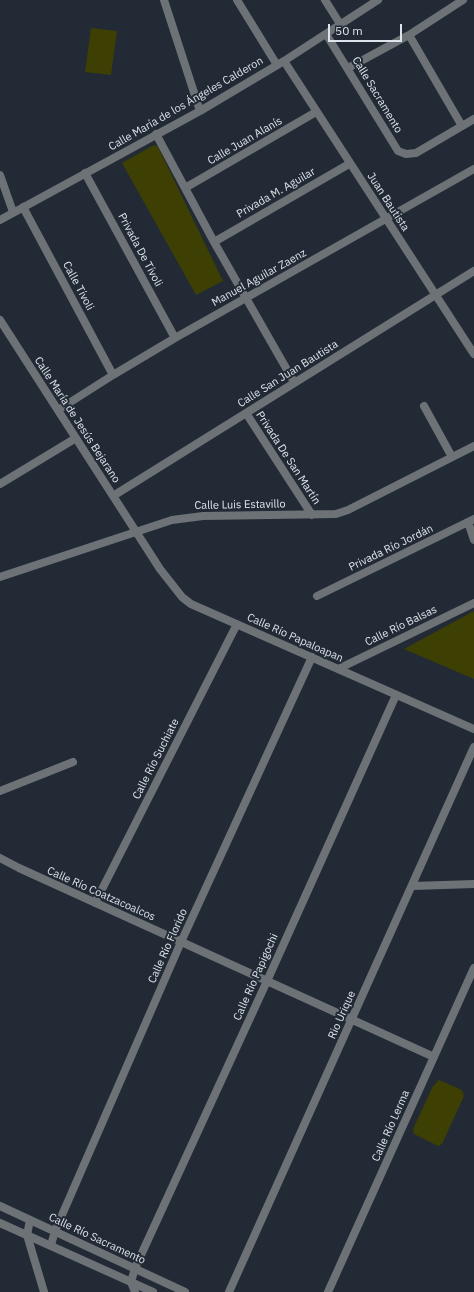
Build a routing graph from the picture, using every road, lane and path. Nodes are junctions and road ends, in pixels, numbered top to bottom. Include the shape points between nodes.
1 (237, 0) edge
2 (325, 0) edge
3 (378, 0) edge
4 (463, 0) edge
5 (164, 1) edge
6 (340, 24) junction
7 (326, 34) junction
8 (409, 35) junction
9 (280, 63) junction
10 (348, 68) junction
11 (200, 111) junction
12 (316, 112) junction
13 (474, 120) edge
14 (462, 126) junction
15 (156, 134) junction
16 (349, 164) junction
17 (474, 169) edge
18 (85, 173) junction
19 (0, 175) edge
20 (185, 188) junction
21 (23, 207) junction
22 (13, 212) junction
23 (0, 220) edge
24 (386, 220) junction
25 (214, 242) junction
26 (474, 271) edge
27 (436, 295) junction
28 (246, 298) junction
29 (0, 320) edge
30 (175, 338) junction
31 (474, 354) edge
32 (113, 375) junction
33 (294, 382) junction
34 (424, 406) dead end
35 (58, 410) junction
36 (246, 413) junction
37 (76, 438) junction
38 (474, 446) edge
39 (452, 457) junction
40 (0, 484) edge
41 (113, 496) junction
42 (312, 515) junction
43 (471, 521) edge
44 (136, 532) junction
45 (474, 540) edge
46 (0, 577) edge
47 (317, 596) dead end
48 (474, 603) edge
49 (237, 624) junction
50 (312, 657) junction
51 (338, 669) junction
52 (396, 695) junction
53 (474, 730) edge
54 (474, 747) edge
55 (73, 762) dead end
56 (0, 791) edge
57 (0, 858) edge
58 (474, 884) edge
59 (413, 886) junction
60 (95, 903) junction
61 (181, 942) junction
62 (474, 968) edge
63 (267, 981) junction
64 (352, 1020) junction
65 (434, 1057) junction
66 (0, 1206) edge
67 (30, 1220) junction
68 (0, 1223) edge
69 (55, 1231) junction
70 (27, 1235) junction
71 (50, 1245) junction
72 (135, 1268) junction
73 (131, 1282) junction
74 (44, 1292) edge
75 (134, 1292) edge
76 (153, 1292) edge
77 (185, 1292) edge
78 (229, 1292) edge
79 (328, 1292) edge

1 - 9 street, Juan Bautista
2 - 6 street
3 - 6 street, Calle María de los Ángeles Calderon
4 - 8 street
5 - 11 street
6 - 7 street, Calle María de los Ángeles Calderon
7 - 9 street, Calle María de los Ángeles Calderon
7 - 10 street, Calle Sacramento
8 - 10 street
8 - 14 street
9 - 11 street, Calle María de los Ángeles Calderon
9 - 12 street, Juan Bautista
10 - 14 street, Calle Sacramento via 398,151 406,154 416,153
11 - 15 street, Calle María de los Ángeles Calderon
12 - 16 street, Juan Bautista
12 - 20 street, Calle Juan Alanís
13 - 14 street
15 - 18 street, Calle María de los Ángeles Calderon
15 - 20 street
16 - 24 street, Juan Bautista
16 - 25 street, Privada M. Aguilar
17 - 24 street, Manuel Aguilar Zaenz
18 - 21 street, Calle María de los Ángeles Calderon
18 - 30 street, Privada De Tívoli
19 - 22 street
20 - 25 street
21 - 22 street, Calle María de los Ángeles Calderon
21 - 32 street, Calle Tívoli
22 - 23 street, Calle María de los Ángeles Calderon
24 - 27 street, Juan Bautista
24 - 28 street, Manuel Aguilar Zaenz
25 - 28 street
26 - 27 street, Calle San Juan Bautista
27 - 31 street, Juan Bautista
27 - 33 street, Calle San Juan Bautista
28 - 30 street, Manuel Aguilar Zaenz
28 - 33 street
29 - 35 street, Calle María de Jesús Bejarano
30 - 32 street, Manuel Aguilar Zaenz
32 - 35 street, Manuel Aguilar Zaenz
33 - 36 street, Calle San Juan Bautista
34 - 39 street
35 - 37 street, Calle María de Jesús Bejarano
36 - 41 street, Calle San Juan Bautista
36 - 42 street, Privada De San Martín
37 - 40 street
37 - 41 street, Calle María de Jesús Bejarano
38 - 39 street, Calle Luis Estavillo
39 - 42 street, Calle Luis Estavillo via 343,512
41 - 44 street, Calle María de Jesús Bejarano
42 - 44 street, Calle Luis Estavillo via 203,516 172,520
43 - 45 street
43 - 47 street, Privada Río Jordán
44 - 46 street, Calle Luis Estavillo
44 - 49 street, Calle Río Papaloapan via 182,597 191,604
48 - 51 street, Calle Río Balsas
49 - 50 street, Calle Río Papaloapan
49 - 60 street, Calle Río Suchiate
50 - 51 street, Calle Río Papaloapan
50 - 61 street, Calle Río Florido
51 - 52 street, Calle Río Papaloapan
52 - 53 street, Calle Río Papaloapan
52 - 63 street, Calle Río Papigochi
54 - 59 street, Rio Urique
55 - 56 street
57 - 60 street, Calle Río Coatzacoalcos
58 - 59 street
59 - 64 street, Rio Urique
60 - 61 street, Calle Río Coatzacoalcos
61 - 63 street, Calle Río Coatzacoalcos
61 - 69 street, Calle Río Florido
62 - 65 street, Calle Río Lerma
63 - 64 street, Calle Río Coatzacoalcos
63 - 72 street, Calle Río Papigochi
64 - 65 street, Calle Río Coatzacoalcos
64 - 78 street, Rio Urique
65 - 79 street, Calle Río Lerma
66 - 67 street, Calle Río Sacramento
67 - 69 street, Calle Río Sacramento
67 - 70 street
68 - 70 street
69 - 71 street, Calle Río Florido
69 - 72 street, Calle Río Sacramento
70 - 71 street
70 - 74 street
71 - 73 street
72 - 73 street, Calle Río Papigochi
72 - 77 street, Calle Río Sacramento
73 - 75 street
73 - 76 street

